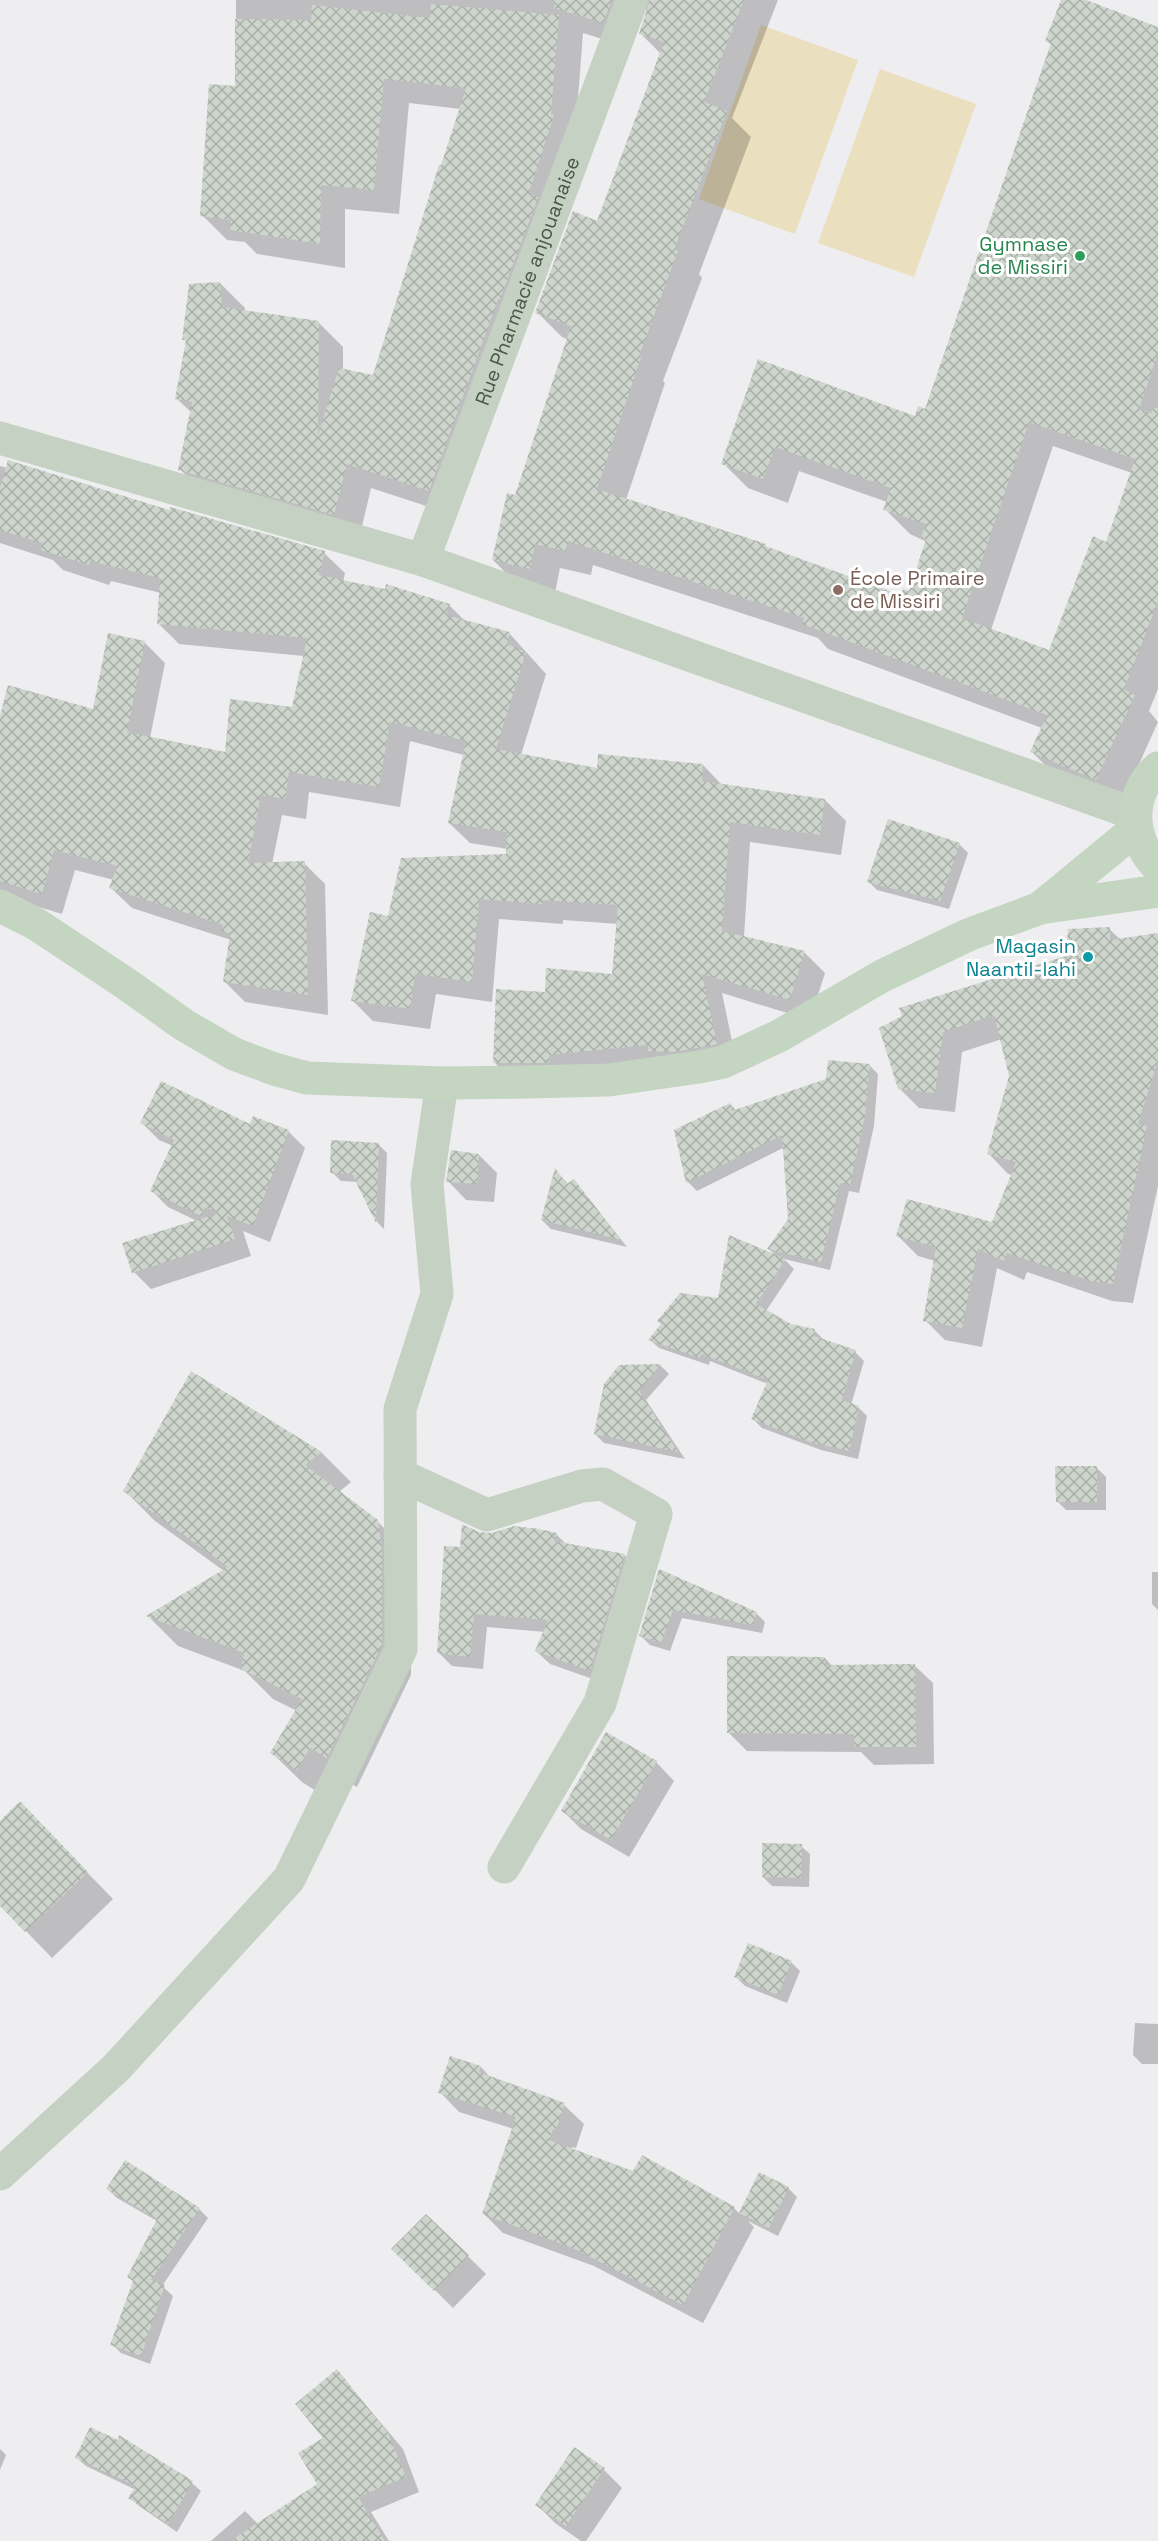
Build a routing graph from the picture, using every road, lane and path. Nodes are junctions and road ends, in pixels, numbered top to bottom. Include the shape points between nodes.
1 (632, 0) edge
2 (0, 438) edge
3 (423, 560) junction
4 (1155, 766) edge
5 (1135, 821) junction
6 (1158, 867) edge
7 (1158, 891) edge
8 (0, 906) edge
9 (1041, 909) junction
10 (442, 1083) junction
11 (400, 1475) junction
12 (504, 1867) dead end
13 (0, 2174) edge

1 - 3 street, Rue Pharmacie anjouanaise
2 - 3 street
3 - 5 street
4 - 5 street via 1139,794
5 - 6 street via 1146,855
5 - 9 street
7 - 9 street
8 - 10 street via 36,924 184,1025 234,1054 307,1078
9 - 10 street via 968,935 882,976 779,1036 723,1062 609,1080
10 - 11 street via 427,1184 437,1294 400,1409
11 - 12 street via 487,1515 582,1486 603,1484 656,1514 600,1703
11 - 13 street via 400,1649 289,1880 116,2068

